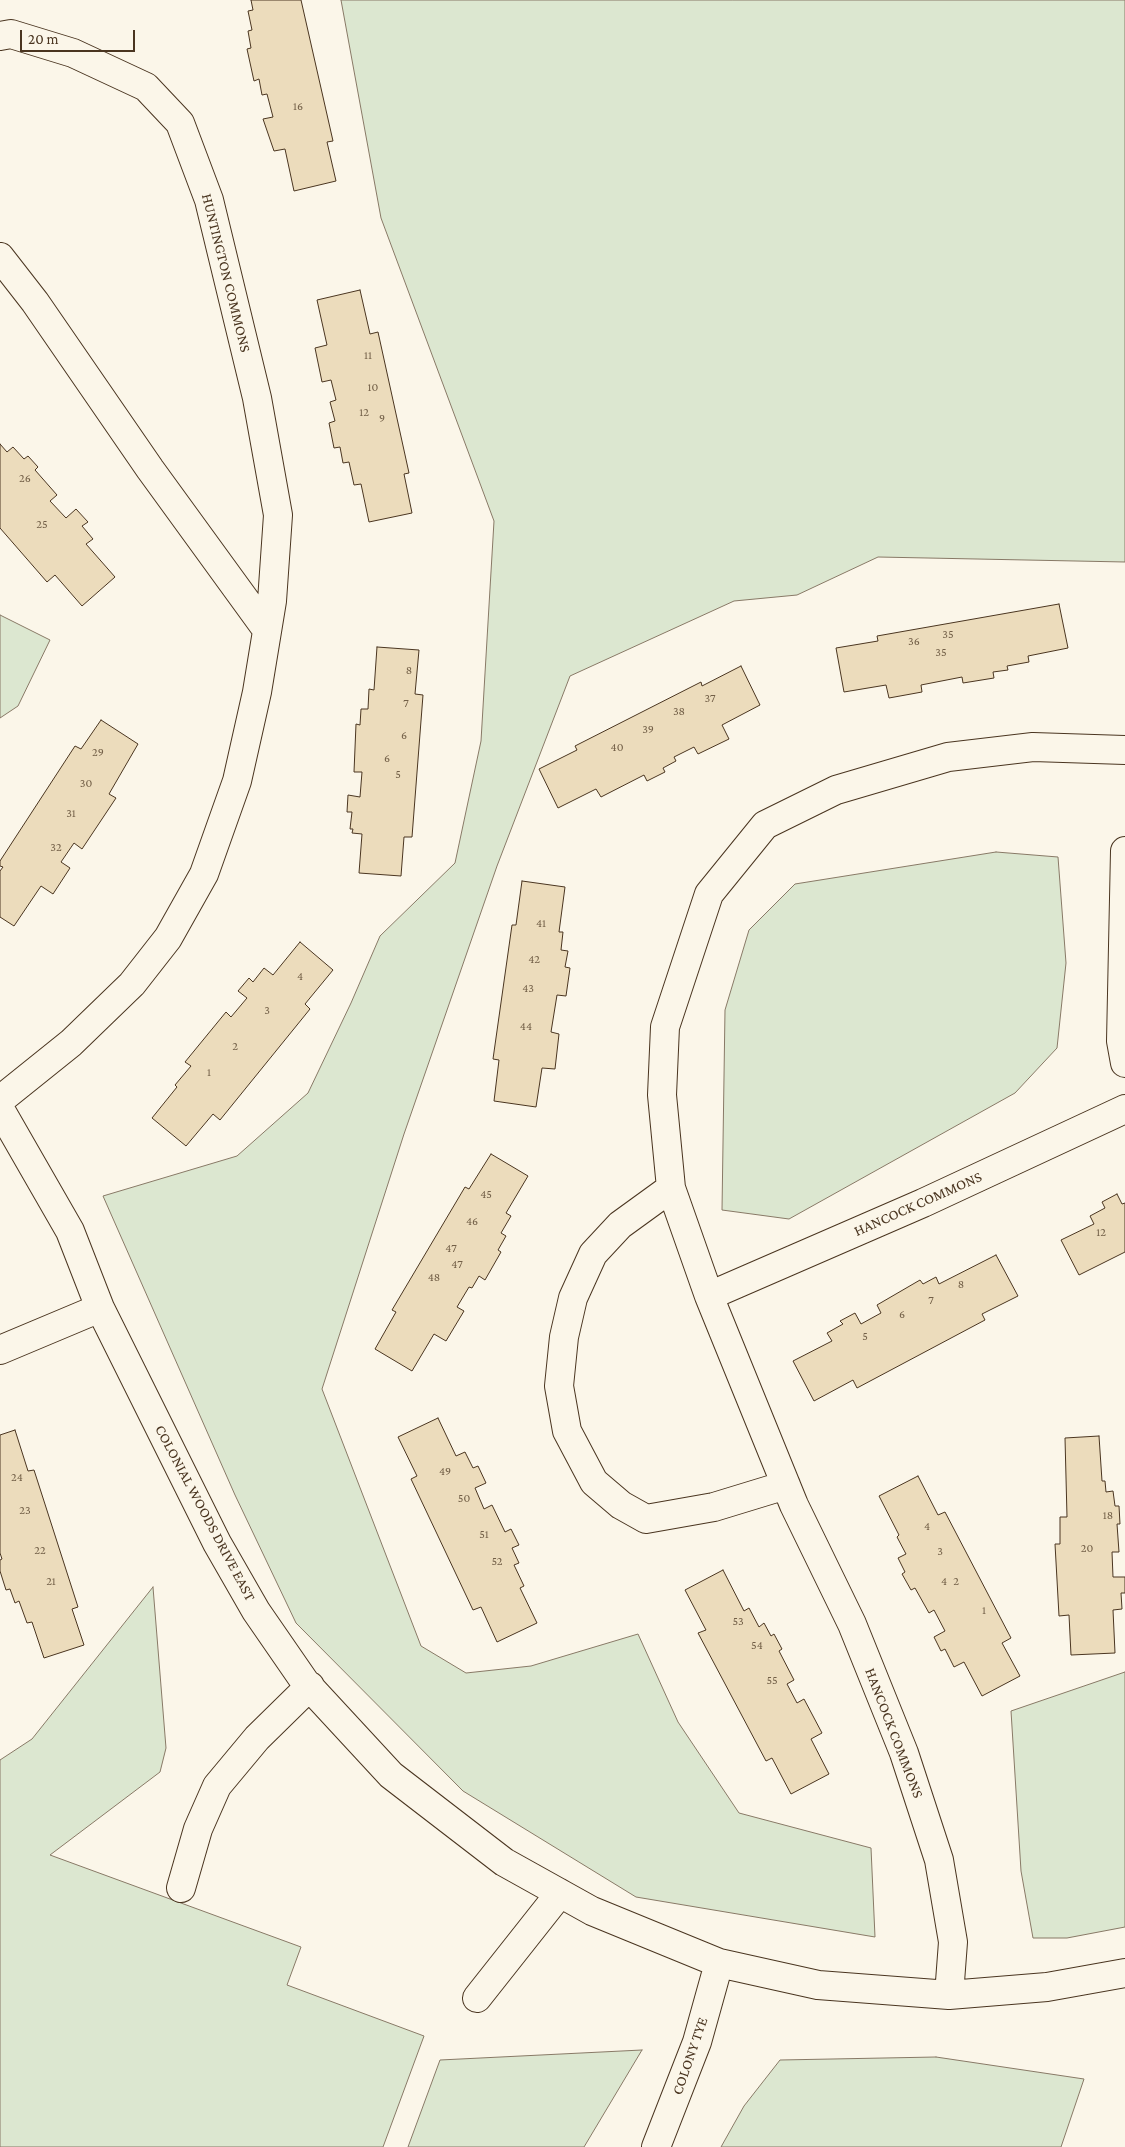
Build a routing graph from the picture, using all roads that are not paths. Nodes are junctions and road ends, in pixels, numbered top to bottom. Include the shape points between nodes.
1 (0, 36) edge
2 (0, 256) edge
3 (267, 630) junction
4 (1125, 750) edge
5 (1125, 851) edge
6 (1125, 1063) edge
7 (0, 1100) edge
8 (0, 1109) edge
9 (1125, 1109) edge
10 (671, 1188) junction
11 (709, 1296) junction
12 (100, 1308) junction
13 (0, 1350) edge
14 (786, 1485) junction
15 (310, 1686) junction
16 (181, 1888) dead end
17 (560, 1893) junction
18 (719, 1963) junction
19 (1125, 1973) edge
20 (949, 1995) junction
21 (476, 1998) dead end
22 (656, 2147) edge

1 - 3 street, HUNTINGTON COMMONS via 11,34 73,53 146,87 180,123 208,200 232,294 257,398 278,515
2 - 3 street
3 - 7 street, HUNTINGTON COMMONS via 238,781 204,874 168,938 132,984 71,1043
4 - 10 street, HANCOCK COMMONS via 1033,747 948,757 836,790 765,825 709,894 665,1027 662,1095
5 - 6 street via 1121,1041
8 - 12 street, COLONIAL WOODS DRIVE EAST via 70,1231
9 - 11 street, HANCOCK COMMONS via 923,1203
10 - 11 street, HANCOCK COMMONS
10 - 14 street via 620,1225 593,1254 573,1298 564,1337 559,1386 567,1431 594,1482 620,1505 646,1519 714,1507
11 - 14 street, HANCOCK COMMONS
12 - 13 street
12 - 15 street, COLONIAL WOODS DRIVE EAST via 217,1543 256,1611
14 - 20 street, HANCOCK COMMONS via 852,1624 910,1771 939,1860 953,1942
15 - 16 street via 257,1738 217,1786 198,1828
15 - 17 street, COLONIAL WOODS DRIVE EAST via 391,1775 504,1862
17 - 18 street, COLONIAL WOODS DRIVE EAST via 592,1910
17 - 21 street
18 - 20 street, COLONIAL WOODS DRIVE EAST via 818,1985
18 - 22 street, COLONY TYE via 697,2042
19 - 20 street, COLONIAL WOODS DRIVE EAST via 1047,1986

